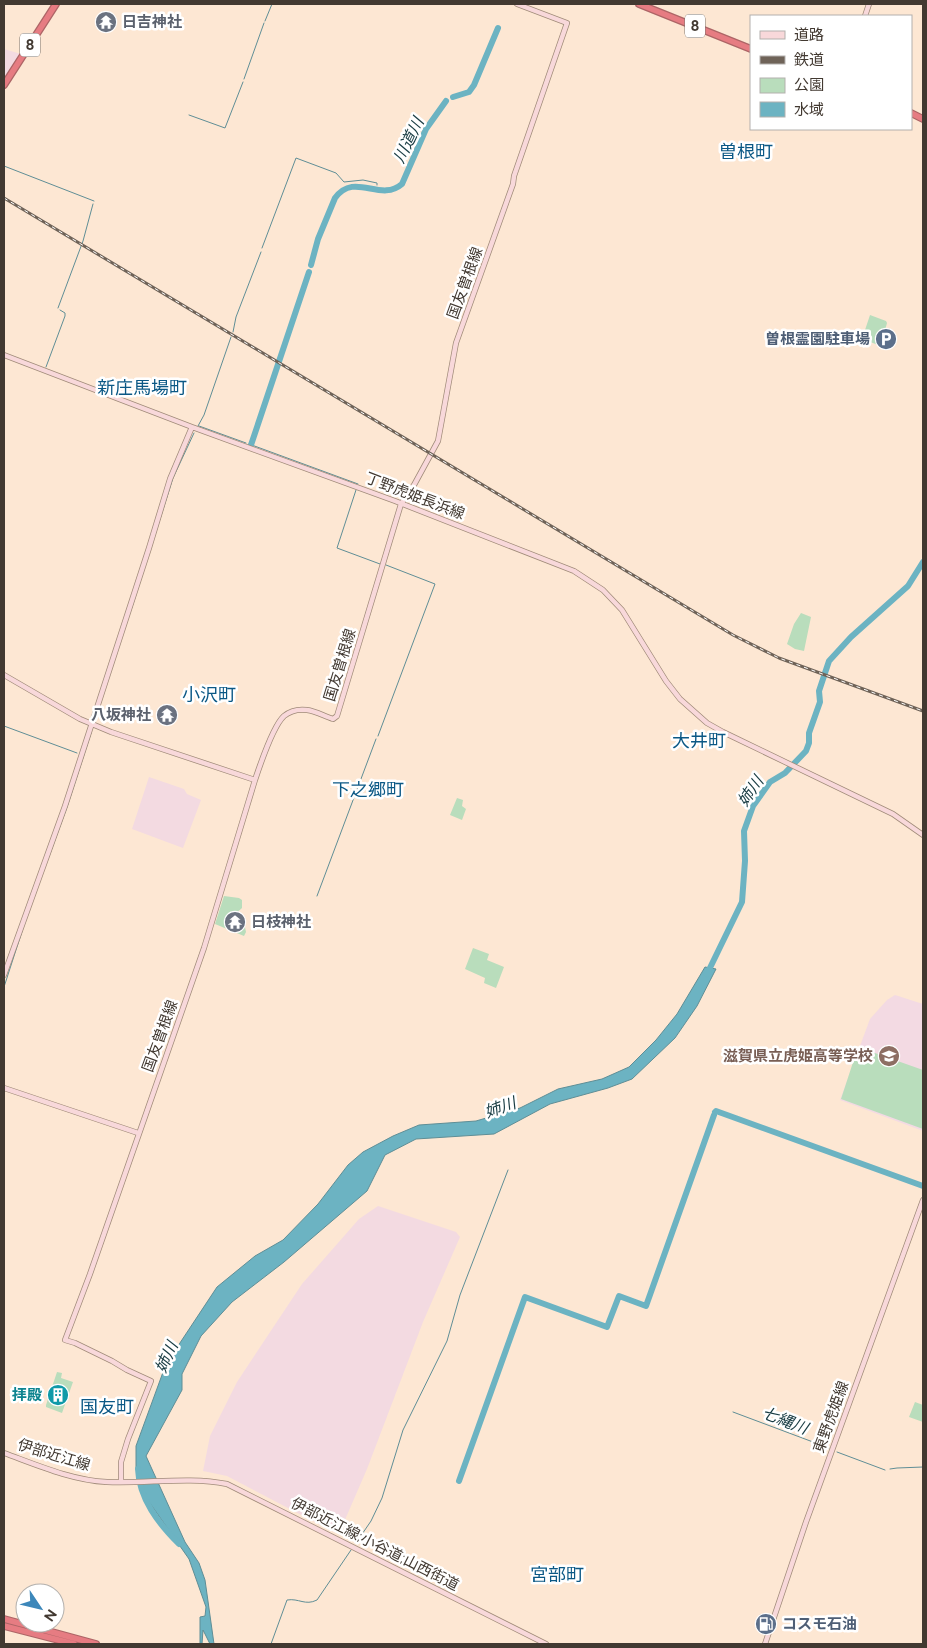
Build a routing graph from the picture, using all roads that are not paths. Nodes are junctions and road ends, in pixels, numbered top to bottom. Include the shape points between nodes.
1 (56, 4) edge
2 (517, 4) edge
3 (639, 4) edge
4 (750, 49) edge
5 (4, 85) edge
6 (4, 355) edge
7 (192, 427) junction
8 (401, 504) junction
9 (4, 675) edge
10 (91, 724) junction
11 (254, 780) junction
12 (923, 835) edge
13 (4, 975) edge
14 (4, 1088) edge
15 (138, 1133) junction
16 (923, 1200) edge
17 (4, 1453) edge
18 (121, 1482) junction
19 (127, 1482) joint
20 (4, 1620) edge
21 (4, 1626) edge
22 (74, 1644) edge
23 (96, 1644) edge
24 (546, 1644) edge
25 (766, 1644) edge

1 - 5 highway, 8
2 - 8 main road, 国友曽根線 via 567,23 456,343 438,441
3 - 4 highway, 8
6 - 7 main road, 丁野虎姫長浜線
7 - 8 main road, 丁野虎姫長浜線
7 - 10 main road via 170,479
8 - 11 main road, 国友曽根線 via 337,716 333,719 307,710 296,710 284,716
8 - 12 main road, 丁野虎姫長浜線 via 558,563 586,578 622,610 666,681 685,705 715,727 892,814
9 - 10 main road
10 - 11 main road
10 - 13 main road
11 - 15 main road, 国友曽根線 via 204,948
14 - 15 main road
15 - 18 main road, 国友曽根線 via 65,1340 151,1381 121,1462
16 - 25 main road, 東野虎姫線 via 806,1522
17 - 18 main road, 伊部近江線 via 79,1478
18 - 19 main road, 伊部近江線
19 - 24 main road, 伊部近江線;小谷道;山西街道 via 214,1481 235,1487
20 - 23 highway
21 - 22 highway

